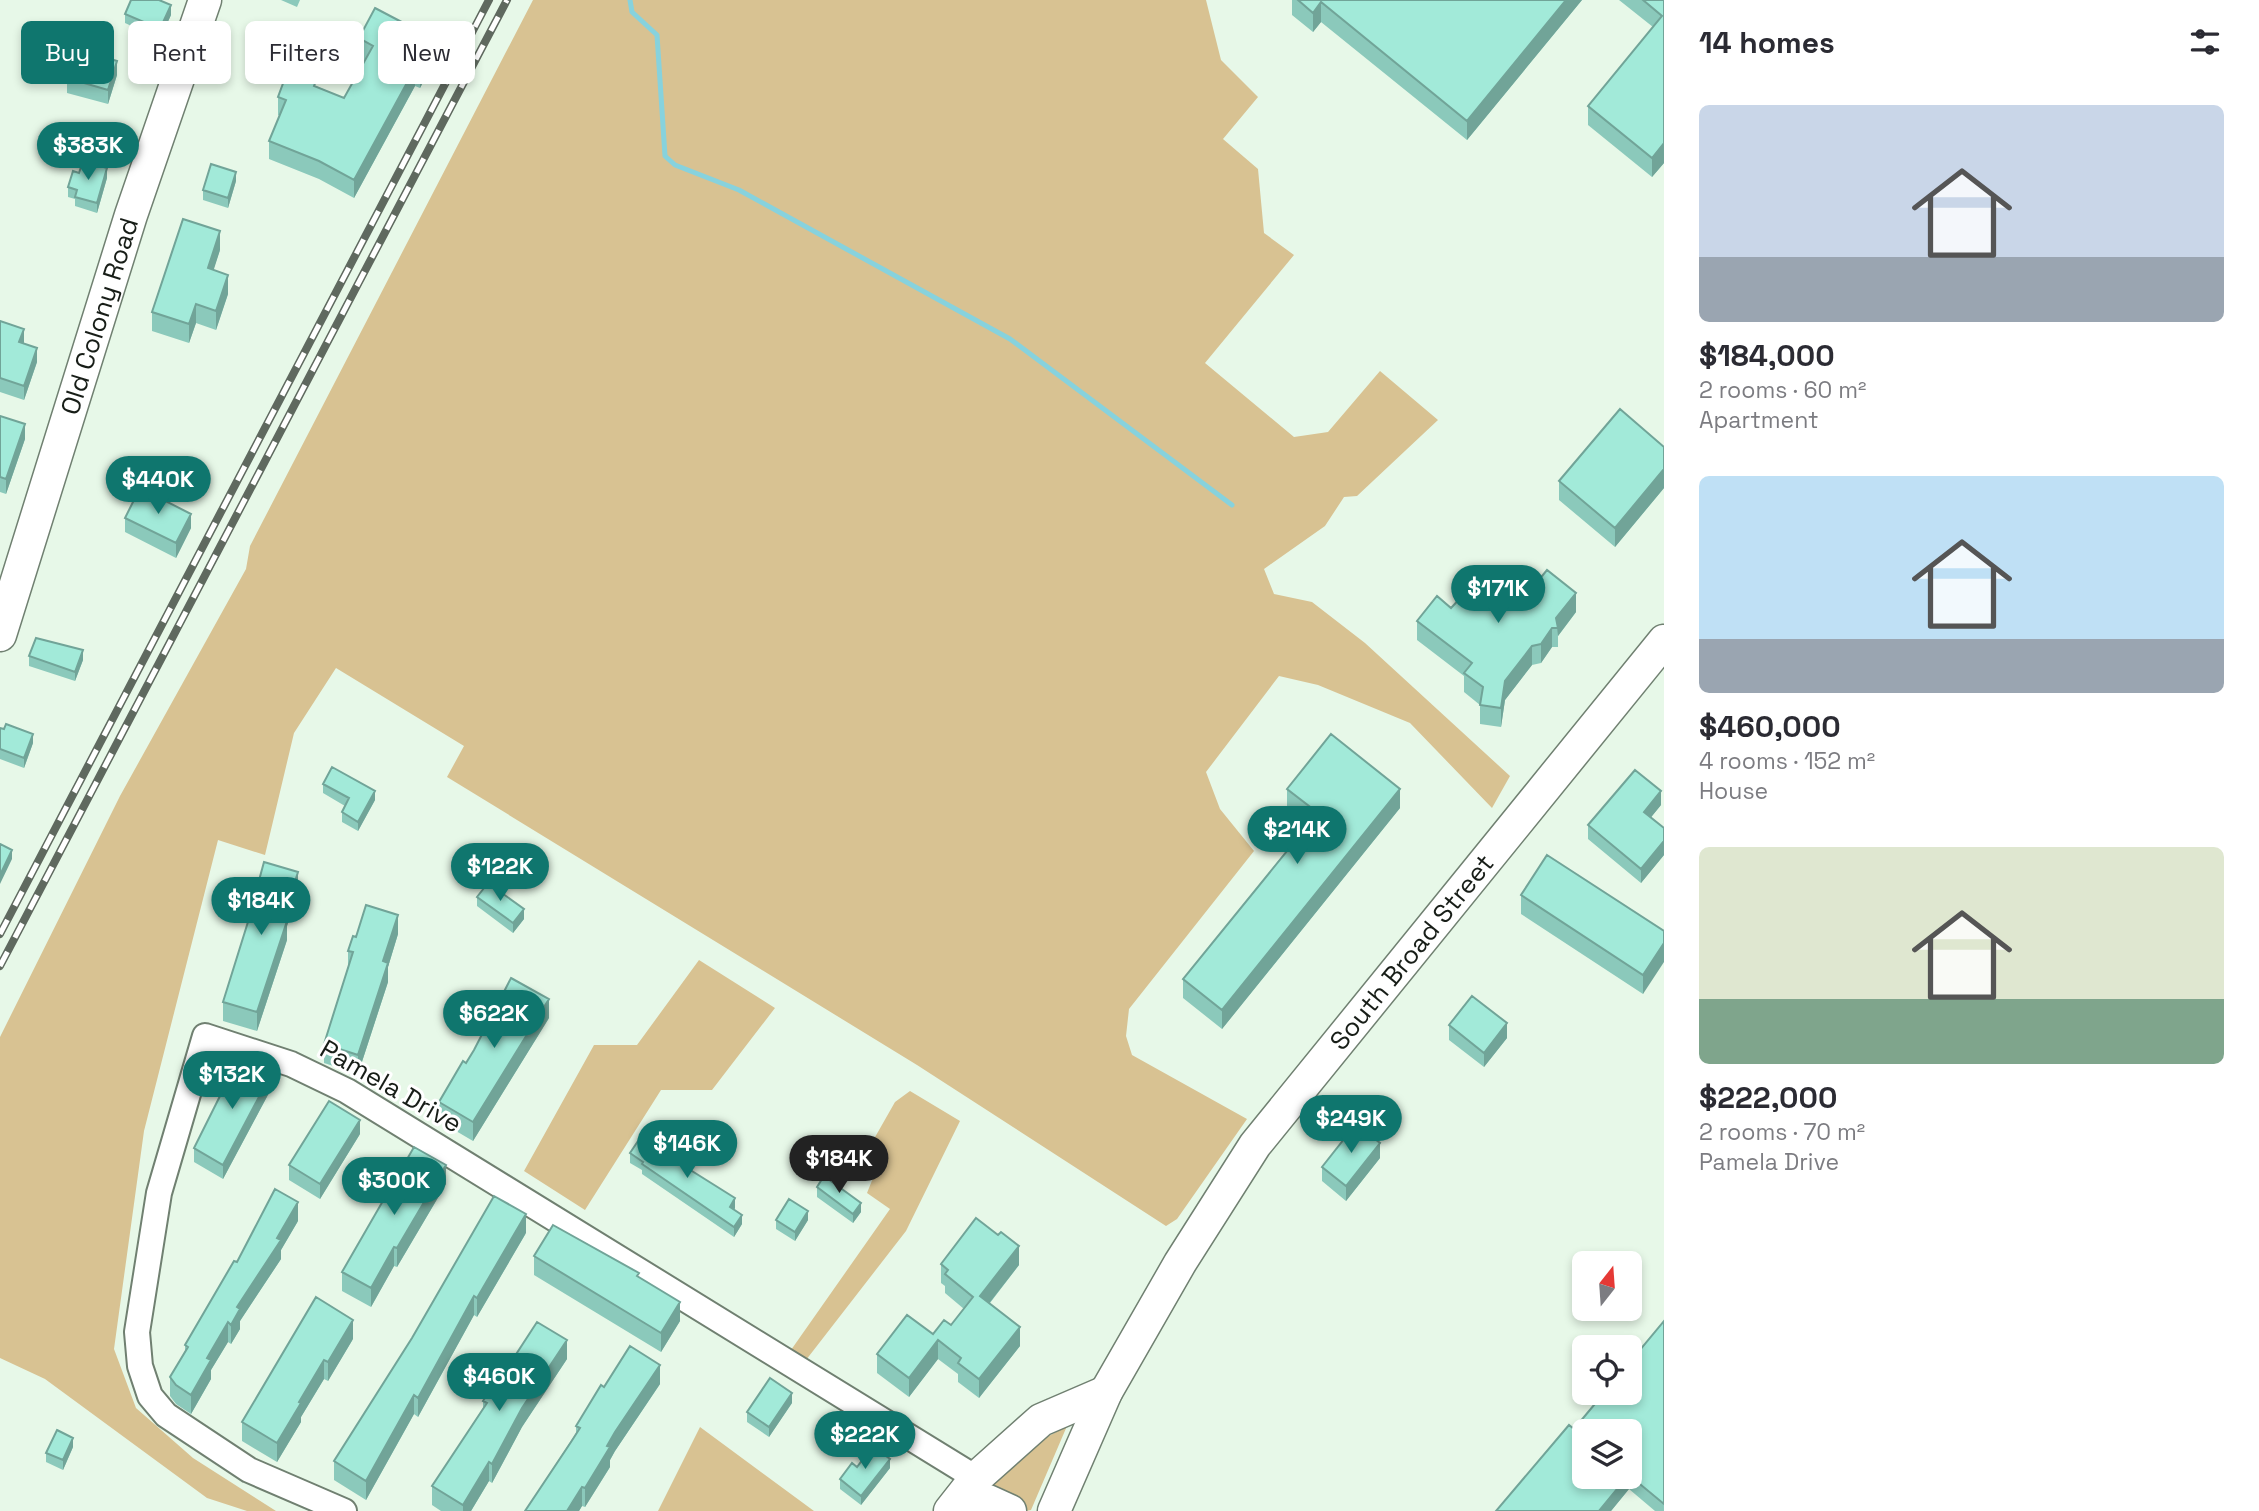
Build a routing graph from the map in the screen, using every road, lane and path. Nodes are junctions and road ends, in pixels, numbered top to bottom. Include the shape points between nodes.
1 (205, 0) edge
2 (0, 635) edge
3 (1664, 641) edge
4 (1107, 1392) junction
5 (962, 1496) edge
6 (344, 1511) edge
7 (1010, 1511) edge
8 (1054, 1511) edge

1 - 2 main road, Old Colony Road via 171,91
3 - 4 main road, South Broad Street via 1255,1145 1180,1263
4 - 5 main road via 1041,1420
4 - 8 main road, South Broad Street
5 - 6 street, Pamela Drive via 347,1091 291,1064 205,1036 159,1193 137,1332 140,1366 150,1396 166,1415 249,1470
5 - 7 main road

